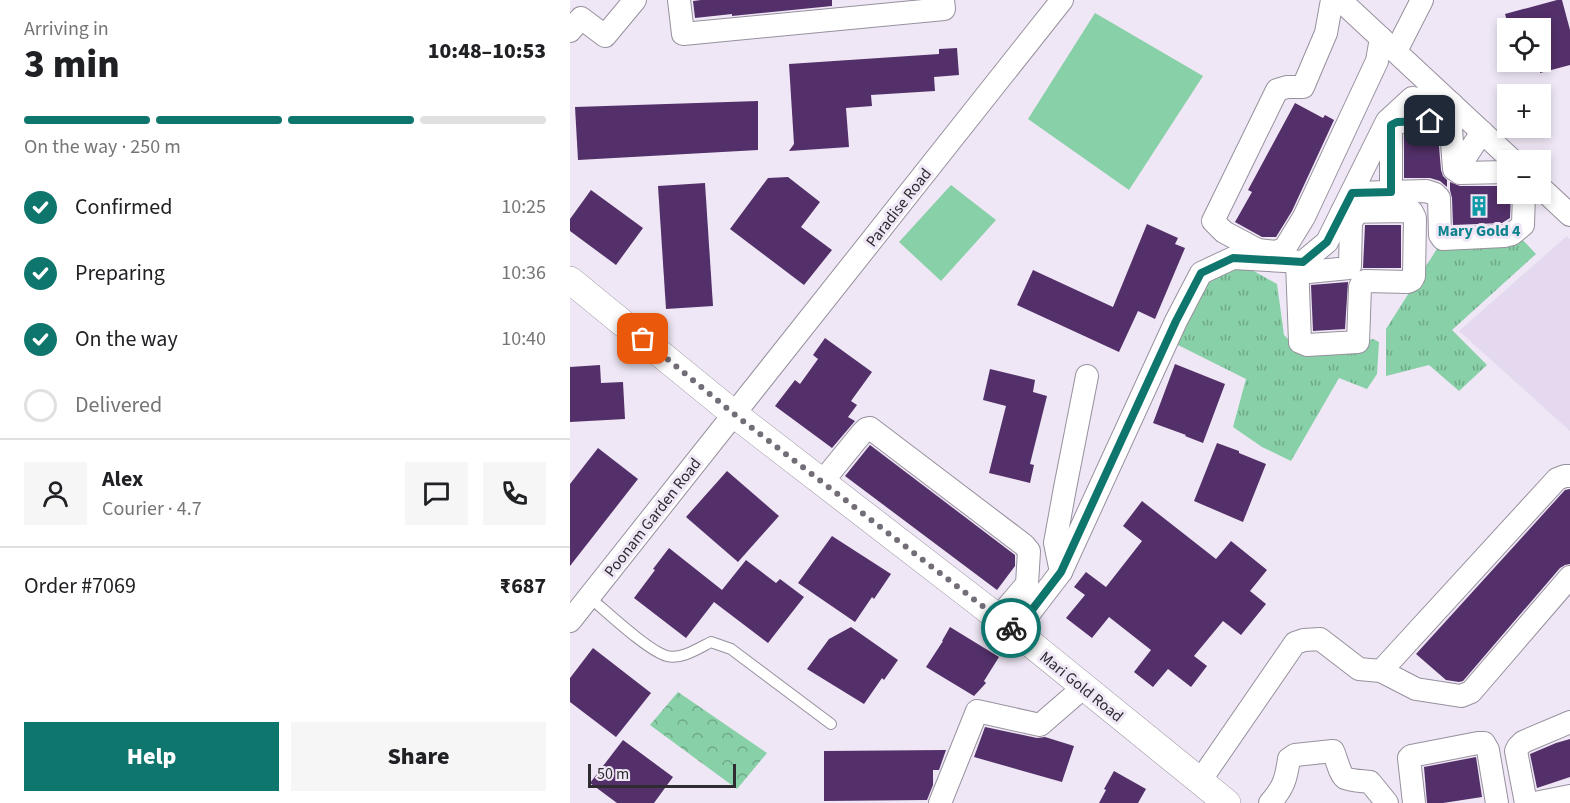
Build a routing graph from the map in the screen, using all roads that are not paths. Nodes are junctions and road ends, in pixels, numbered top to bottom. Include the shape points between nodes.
1 (635, 0) edge
2 (679, 0) edge
3 (943, 0) edge
4 (1062, 0) edge
5 (1332, 0) edge
6 (1340, 0) edge
7 (1422, 0) edge
8 (570, 31) edge
9 (1388, 45) junction
10 (1452, 104) junction
11 (1482, 132) junction
12 (1501, 150) edge
13 (1457, 170) junction
14 (1497, 172) edge
15 (1391, 192) junction
16 (1551, 197) edge
17 (1524, 204) edge
18 (1353, 210) junction
19 (1570, 215) edge
20 (1297, 268) junction
21 (570, 279) edge
22 (1087, 376) dead end
23 (734, 414) junction
24 (1570, 476) edge
25 (822, 482) junction
26 (1061, 572) junction
27 (1570, 577) edge
28 (589, 597) junction
29 (570, 621) edge
30 (1006, 625) junction
31 (1381, 671) junction
32 (1084, 687) junction
33 (1570, 722) edge
34 (831, 724) dead end
35 (1200, 781) junction
36 (1570, 795) edge
37 (940, 803) edge
38 (1227, 803) edge
39 (1270, 803) edge
40 (1387, 803) edge
41 (1414, 803) edge
42 (1497, 803) edge
43 (1526, 803) edge
44 (1534, 803) edge

1 - 8 street via 605,36 581,18
2 - 3 street via 683,34 944,9
4 - 23 street, Paradise Road
5 - 9 street via 1326,33 1303,87 1277,90 1213,221 1224,232 1258,250 1276,252 1285,248
6 - 9 street
7 - 9 street
9 - 10 street
10 - 11 street
10 - 18 street via 1412,98 1387,121
11 - 12 street
11 - 13 street
13 - 14 street
13 - 15 street via 1449,123 1397,122 1391,125
15 - 17 street via 1435,194 1439,198 1443,239 1512,234 1523,225
15 - 18 street
16 - 19 street
18 - 20 street via 1327,242
18 - 20 street via 1350,266
18 - 20 street via 1408,211 1415,218 1414,276 1408,282 1362,283 1359,342 1300,342
20 - 26 street via 1233,258 1201,273
21 - 23 street, Mari Gold Road
22 - 26 street via 1055,543
23 - 25 street, Mari Gold Road
23 - 28 street, Poonam Garden Road
24 - 31 street via 1557,479
25 - 30 street, Mari Gold Road
25 - 30 street via 870,428 1024,545 1029,551 1027,584
26 - 30 street
27 - 31 street via 1471,692 1461,696 1416,689
28 - 29 street, Poonam Garden Road
28 - 34 lane via 649,647 668,657 684,655 711,642 731,650
30 - 32 street, Mari Gold Road
31 - 35 street via 1359,669 1320,639 1295,643
32 - 35 street, Mari Gold Road
32 - 37 street via 1040,725 977,711
33 - 43 street via 1518,747
35 - 38 street, Mari Gold Road
36 - 44 street
39 - 40 street via 1286,780 1291,757 1333,751 1341,774 1370,782
41 - 42 street via 1408,759 1411,756 1484,743

